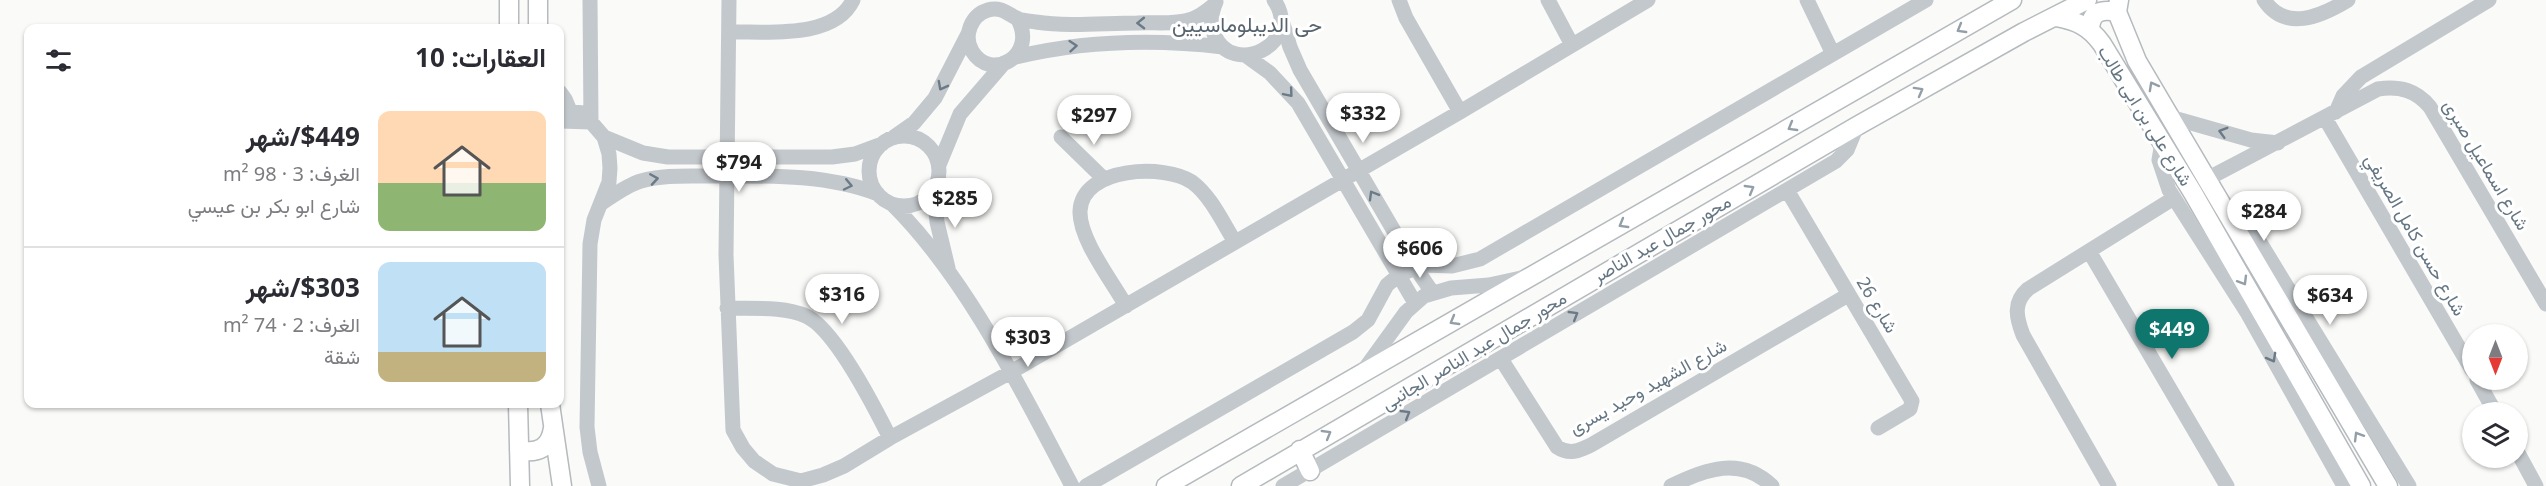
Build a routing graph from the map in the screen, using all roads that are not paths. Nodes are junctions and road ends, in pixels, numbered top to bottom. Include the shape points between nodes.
1 (509, 0) edge
2 (538, 0) edge
3 (590, 0) edge
4 (729, 0) edge
5 (853, 0) edge
6 (980, 0) edge
7 (1004, 0) edge
8 (1399, 0) edge
9 (1548, 0) edge
10 (1807, 0) edge
11 (1926, 0) edge
12 (2012, 0) edge
13 (2087, 0) edge
14 (2264, 0) edge
15 (2348, 0) edge
16 (2489, 0) edge
17 (1217, 2) edge
18 (1639, 2) edge
19 (1278, 6) edge
20 (2118, 6) edge
21 (1015, 17) junction
22 (2056, 17) junction
23 (509, 24) edge
24 (538, 24) edge
25 (971, 27) junction
26 (2090, 29) junction
27 (729, 32) junction
28 (1572, 45) junction
29 (1223, 47) junction
30 (1833, 54) junction
31 (1245, 55) junction
32 (1010, 60) junction
33 (564, 98) edge
34 (1460, 112) junction
35 (2330, 115) junction
36 (2170, 117) junction
37 (591, 118) junction
38 (564, 121) edge
39 (1857, 126) junction
40 (604, 136) junction
41 (1061, 137) dead end
42 (888, 140) junction
43 (2162, 142) junction
44 (2278, 143) junction
45 (726, 156) junction
46 (939, 165) junction
47 (1359, 170) junction
48 (727, 176) junction
49 (1103, 178) junction
50 (1343, 179) junction
51 (2206, 179) junction
52 (1787, 190) junction
53 (934, 191) junction
54 (878, 194) junction
55 (2174, 198) junction
56 (602, 203) junction
57 (893, 205) junction
58 (2228, 216) junction
59 (1235, 242) junction
60 (2216, 250) junction
61 (2089, 251) junction
62 (1415, 267) junction
63 (949, 271) junction
64 (1399, 275) junction
65 (1533, 276) junction
66 (1432, 292) junction
67 (1848, 295) junction
68 (1415, 303) junction
69 (2546, 304) edge
70 (1126, 306) junction
71 (727, 308) junction
72 (2462, 352) edge
73 (1501, 358) junction
74 (1011, 372) junction
75 (1361, 374) junction
76 (518, 408) edge
77 (551, 408) edge
78 (553, 427) junction
79 (1878, 428) dead end
80 (890, 438) junction
81 (519, 450) junction
82 (1300, 450) junction
83 (2526, 468) edge
84 (1310, 471) junction
85 (2349, 480) edge
86 (520, 486) edge
87 (562, 486) edge
88 (599, 486) edge
89 (1072, 486) edge
90 (1086, 486) edge
91 (1166, 486) edge
92 (1241, 486) edge
93 (1283, 486) edge
94 (1671, 486) edge
95 (1772, 486) edge
96 (2109, 486) edge
97 (2227, 486) edge
98 (2388, 486) edge
99 (2409, 486) edge
100 (2536, 486) edge

1 - 23 main road
2 - 24 main road
3 - 37 street
4 - 27 street
5 - 27 street via 836,20 816,27
6 - 25 street
7 - 21 street
8 - 34 street
9 - 28 street
10 - 30 street
11 - 30 street
12 -> 65 main road, محور جمال عبد الناصر
13 - 22 main road, محور جمال عبد الناصر
14 - 15 street via 2274,13 2302,20
16 - 35 street via 2361,77
17 -> 21 street via 1199,17 1176,22 1054,24
17 - 29 street via 1212,27
18 - 28 street
19 - 31 street via 1280,29 1275,40 1257,54
19 - 47 street via 1294,57
20 - 26 main road via 2097,12 2090,21
36 -> 20 main road, شارع على بن ابى طالب via 2137,61 2124,33
21 - 25 street via 1006,11 988,10
21 - 32 street via 1024,38 1022,48
22 - 26 main road, شارع على بن ابى طالب
39 -> 22 main road, محور جمال عبد الناصر
25 - 32 street via 972,51 978,58 986,63
25 -> 42 street via 935,98 914,123
26 - 43 main road, شارع على بن ابى طالب
27 - 45 street
28 - 34 street
29 - 31 street
32 -> 29 street via 1050,49 1089,45 1174,43
30 - 62 street via 1479,260 1452,266
31 -> 50 street via 1290,92
32 - 46 street via 960,114
33 - 37 street via 570,111
34 - 47 street
35 - 44 street, شارع اسماعيل صبرى
35 - 69 street, شارع اسماعيل صبرى via 2378,89 2398,87 2422,97
35 - 72 street, شارع حسن كامل الصريفي
44 -> 36 street via 2251,140
36 - 51 main road, شارع على بن ابى طالب
37 - 38 street
37 - 40 street
39 - 52 street, محور جمال عبد الناصر الجانبى via 1842,156
82 -> 39 main road, محور جمال عبد الناصر
40 - 45 street via 655,156
40 - 56 street via 610,168
41 - 49 street
42 - 45 street via 844,156
42 - 46 street via 914,137 923,141 936,155
42 - 54 street via 870,162 872,184
43 - 55 street via 2160,168
43 - 60 main road, شارع على بن ابى طالب
44 - 51 street, شارع اسماعيل صبرى
45 - 48 street
46 - 53 street
47 - 50 street
62 -> 47 street
48 -> 54 street via 813,179
56 -> 48 street via 642,181
48 - 71 street
49 - 59 street via 1133,173 1169,174 1190,180 1206,196
49 - 70 street via 1094,183 1081,203 1081,222
50 - 59 street
50 - 64 street
51 - 58 main road, شارع على بن ابى طالب
52 - 67 street, شارع 26
73 -> 52 street, محور جمال عبد الناصر الجانبى
53 - 57 street via 921,202
53 - 63 street
54 - 57 street
55 - 60 street
55 - 61 street
56 - 88 street via 590,244 586,404 590,452
57 - 63 street
98 -> 58 main road, شارع على بن ابى طالب
58 - 99 street via 2239,213 2245,218
59 - 70 street
60 -> 85 main road, شارع على بن ابى طالب
61 - 96 street via 2028,289 2019,300 2017,313 2023,334
61 - 97 street
62 - 64 street
62 - 66 street
63 - 74 street
64 - 68 street
64 - 90 street via 1387,285 1368,320 1353,332
65 - 66 street
65 -> 75 main road, محور جمال عبد الناصر
66 - 68 street
67 - 73 street, شارع الشهيد وحيد يسرى via 1576,451 1557,447
67 - 79 street, شارع 26 via 1912,401 1906,412
68 - 75 street
70 - 74 street
71 - 80 street via 783,311 815,322 834,342
71 - 80 street via 733,430 743,448 764,469 801,481 844,466
84 -> 73 street, محور جمال عبد الناصر الجانبى
74 - 80 street
74 - 89 street
75 - 91 main road, محور جمال عبد الناصر
76 - 81 main road
77 - 78 main road
78 - 81 main road via 551,439 543,449 531,453
78 - 87 main road
81 - 86 main road
82 - 84 main road
82 - 92 main road, محور جمال عبد الناصر
83 - 100 street
84 - 93 street, محور جمال عبد الناصر الجانبى
94 - 95 street via 1705,471 1739,467 1756,473

